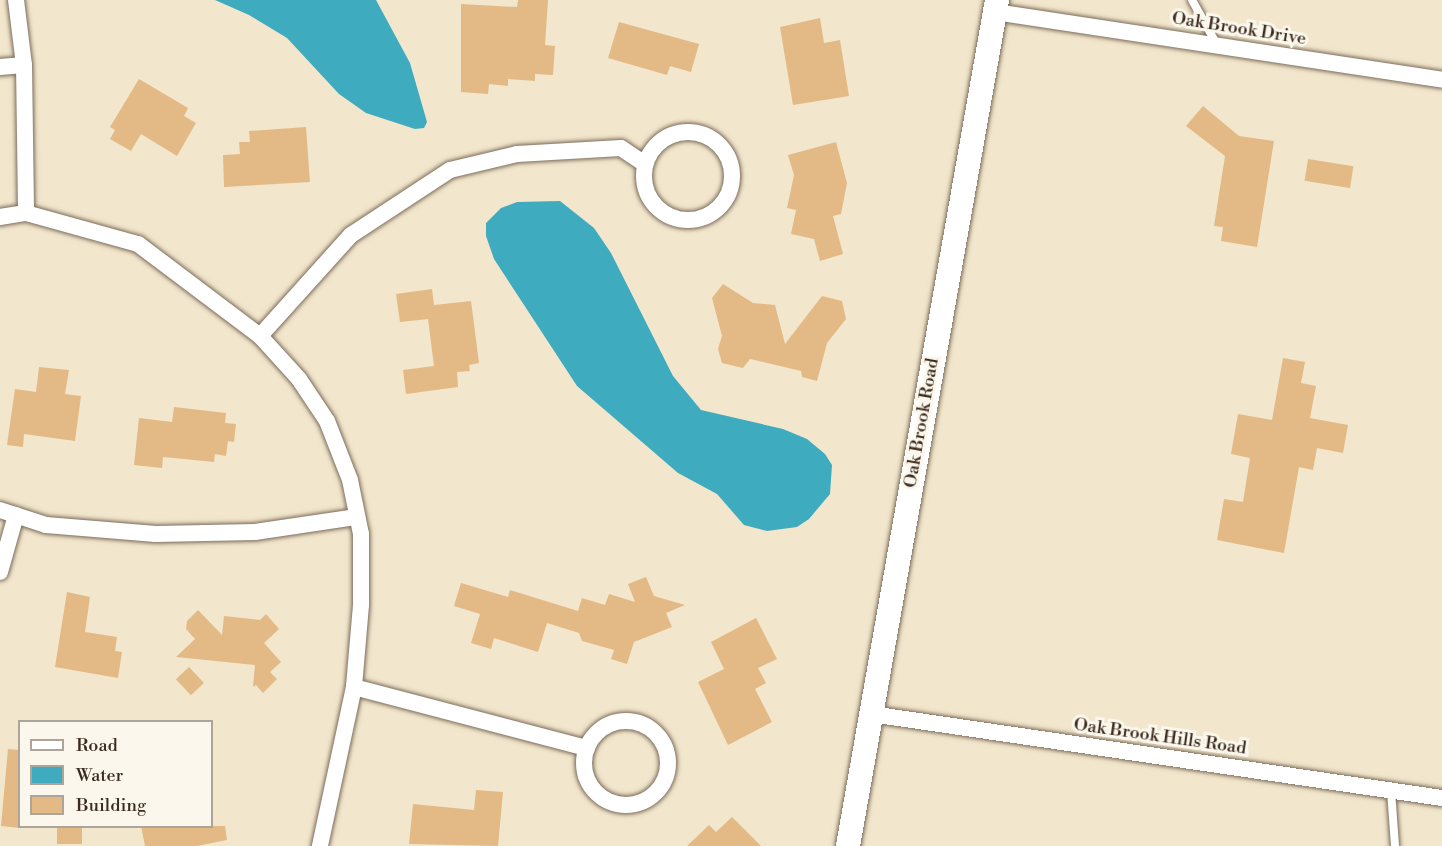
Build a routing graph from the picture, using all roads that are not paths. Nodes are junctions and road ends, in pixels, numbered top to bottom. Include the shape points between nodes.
1 (16, 0) edge
2 (1192, 0) edge
3 (996, 6) edge
4 (1217, 46) junction
5 (24, 65) junction
6 (0, 67) edge
7 (1442, 80) edge
8 (645, 164) junction
9 (26, 213) junction
10 (0, 217) edge
11 (260, 336) junction
12 (0, 510) edge
13 (16, 515) junction
14 (357, 517) junction
15 (0, 572) edge
16 (354, 687) junction
17 (872, 714) junction
18 (587, 748) junction
19 (1391, 790) junction
20 (1442, 798) edge
21 (320, 846) edge
22 (848, 846) edge
23 (1395, 846) edge

1 - 5 street
2 - 4 lane
3 - 4 street, Oak Brook Drive
3 - 17 main road, Oak Brook Road
4 - 7 street, Oak Brook Drive
5 - 6 street
5 - 9 street
8 - 8 street via 652,150 669,136 691,132 706,135 727,156 731,186 717,210 700,218 681,220 659,210 651,200 645,189
8 - 11 street via 621,148 517,154 450,170 351,235
9 - 10 street
9 - 11 street via 138,244
11 - 14 street via 299,379 327,421 350,480
12 - 13 street
13 - 14 street via 46,525 156,534 255,532
13 - 15 street
14 - 16 street via 361,605
16 - 18 street
16 - 21 street
17 - 19 street, Oak Brook Hills Road
17 - 22 main road, Oak Brook Road
18 - 18 street via 605,726 633,721 658,734 669,761 667,775 661,787 645,800 626,805 613,803 601,796 586,774
19 - 20 street, Oak Brook Hills Road
19 - 23 lane

